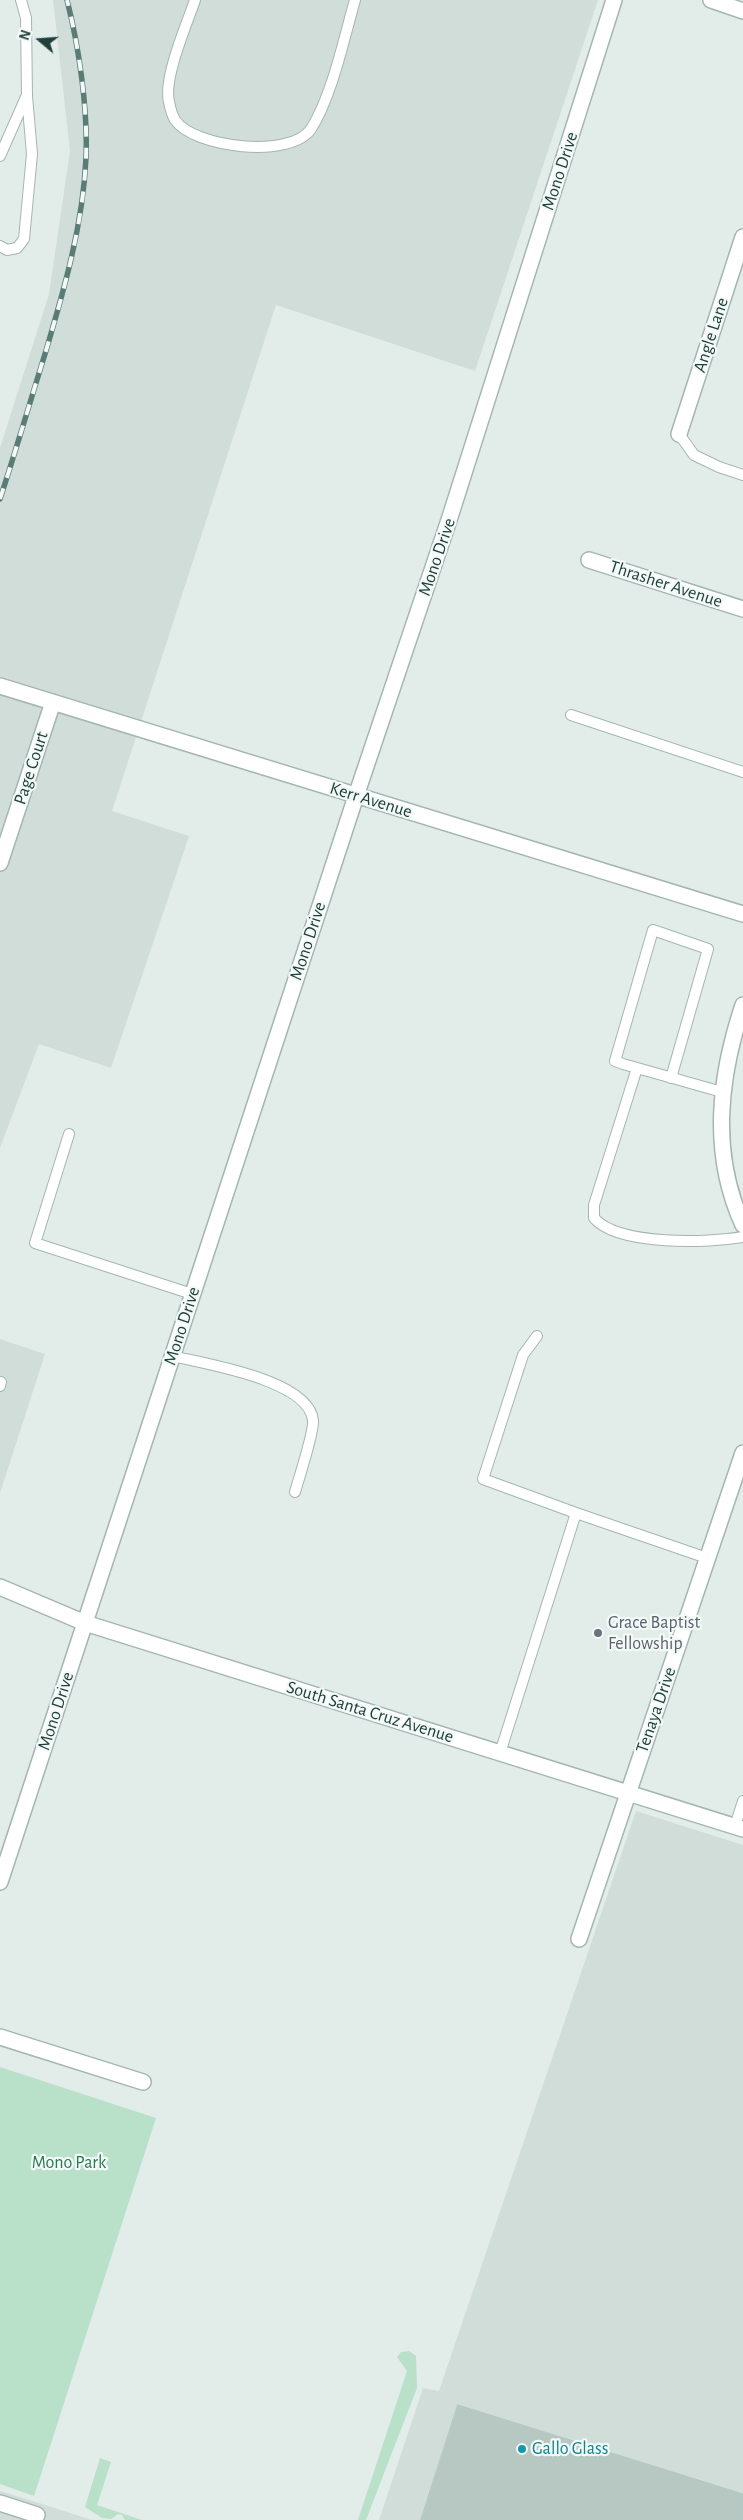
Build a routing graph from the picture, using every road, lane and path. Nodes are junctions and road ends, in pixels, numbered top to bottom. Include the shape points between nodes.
1 (21, 0) edge
2 (195, 0) edge
3 (355, 0) edge
4 (614, 0) edge
5 (711, 0) edge
6 (743, 11) edge
7 (26, 96) junction
8 (0, 156) edge
9 (743, 237) edge
10 (0, 246) edge
11 (678, 434) joint
12 (743, 475) edge
13 (589, 560) dead end
14 (743, 609) edge
15 (0, 686) edge
16 (53, 702) junction
17 (571, 715) dead end
18 (743, 772) edge
19 (356, 796) junction
20 (0, 863) edge
21 (743, 914) edge
22 (743, 1005) edge
23 (637, 1068) junction
24 (671, 1078) junction
25 (722, 1092) junction
26 (69, 1134) dead end
27 (743, 1224) edge
28 (743, 1237) edge
29 (192, 1294) junction
30 (537, 1336) dead end
31 (172, 1356) junction
32 (743, 1453) edge
33 (296, 1492) dead end
34 (576, 1513) junction
35 (707, 1558) junction
36 (0, 1587) edge
37 (85, 1623) junction
38 (500, 1753) junction
39 (628, 1793) junction
40 (743, 1801) edge
41 (739, 1828) edge
42 (0, 1882) edge
43 (579, 1939) dead end
44 (0, 2037) edge
45 (143, 2082) dead end
46 (0, 2504) edge
47 (37, 2515) dead end

1 - 7 lane via 26,18
2 - 3 lane via 171,71 168,100 175,120 189,132 210,140 234,146 263,147 288,143 310,130 325,98
4 - 19 street, Mono Drive via 453,508
5 - 6 street
7 - 8 lane
7 - 10 lane via 32,154 24,238 17,248 7,250
9 - 11 street, Angle Lane
11 - 12 lane via 694,455
13 - 14 street, Thrasher Avenue
15 - 16 street, Kerr Avenue
16 - 19 street, Kerr Avenue
16 - 20 street, Page Court
17 - 18 lane
19 - 21 street, Kerr Avenue
19 - 29 street, Mono Drive
22 - 25 street via 725,1066
23 - 24 lane
23 - 24 lane via 615,1061 653,930 708,949
23 - 28 lane via 594,1205 594,1218 608,1228 660,1240 716,1242
24 - 25 lane
25 - 27 street via 721,1142 728,1179
26 - 29 lane via 35,1244
29 - 31 street, Mono Drive
30 - 34 lane via 523,1355 483,1479
31 - 33 lane via 280,1385 303,1398 313,1420
31 - 37 street, Mono Drive
32 - 35 street, Tenaya Drive
34 - 35 lane
34 - 38 lane
35 - 39 street, Tenaya Drive
36 - 37 street, South Santa Cruz Avenue
37 - 38 street, South Santa Cruz Avenue
37 - 42 street, Mono Drive
38 - 39 street, South Santa Cruz Avenue
39 - 41 street, South Santa Cruz Avenue
39 - 43 street, Tenaya Drive
40 - 41 lane
44 - 45 street
46 - 47 street

